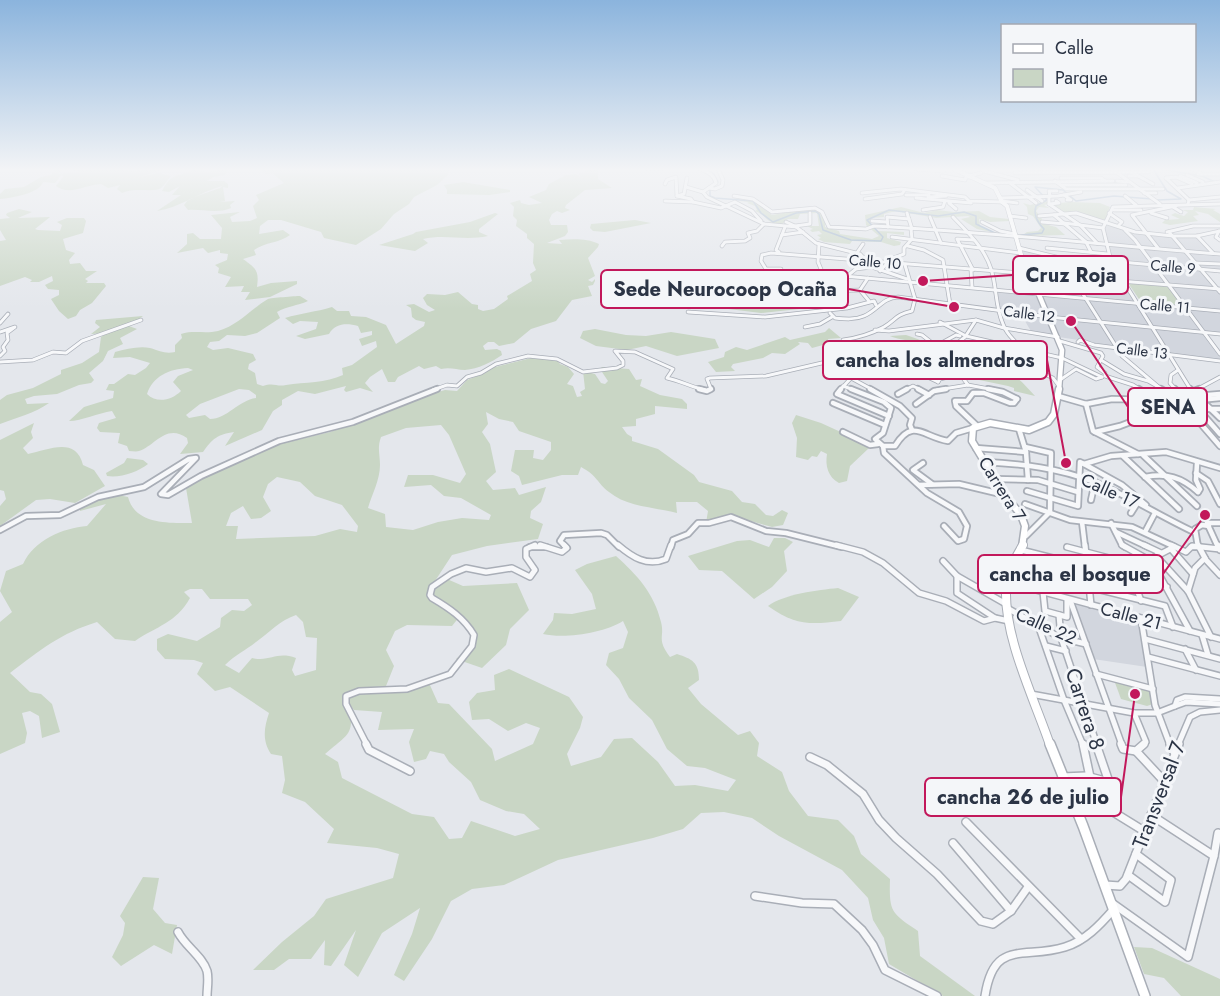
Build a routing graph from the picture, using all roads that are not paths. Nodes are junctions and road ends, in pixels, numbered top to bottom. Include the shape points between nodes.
1 (745, 215) edge
2 (756, 215) edge
3 (823, 215) edge
4 (908, 215) edge
5 (1047, 215) edge
6 (1054, 215) edge
7 (1066, 215) edge
8 (1084, 215) edge
9 (1108, 215) edge
10 (1114, 215) edge
11 (1132, 215) edge
12 (1159, 215) edge
13 (1010, 216) joint
14 (1039, 216) dead end
15 (930, 217) dead end
16 (953, 217) dead end
17 (1026, 218) dead end
18 (1167, 218) dead end
19 (803, 219) dead end
20 (909, 219) junction
21 (872, 220) dead end
22 (887, 220) junction
23 (1047, 220) dead end
24 (1099, 220) junction
25 (859, 221) dead end
26 (1105, 221) junction
27 (786, 222) dead end
28 (834, 222) dead end
29 (850, 222) dead end
30 (982, 222) dead end
31 (1042, 222) dead end
32 (764, 223) junction
33 (842, 223) dead end
34 (864, 223) dead end
35 (1051, 224) junction
36 (1064, 224) junction
37 (1080, 225) junction
38 (1119, 225) junction
39 (796, 226) junction
40 (1220, 226) edge
41 (785, 227) junction
42 (888, 227) junction
43 (1103, 227) junction
44 (841, 228) junction
45 (869, 228) junction
46 (854, 229) junction
47 (912, 229) junction
48 (935, 230) junction
49 (1125, 230) dead end
50 (966, 231) junction
51 (1219, 231) edge
52 (803, 232) junction
53 (1169, 232) junction
54 (840, 233) dead end
55 (1146, 233) junction
56 (849, 234) dead end
57 (1155, 234) junction
58 (782, 235) junction
59 (859, 236) dead end
60 (1016, 236) junction
61 (1172, 236) junction
62 (1197, 236) junction
63 (869, 237) dead end
64 (892, 237) dead end
65 (1039, 238) junction
66 (912, 239) junction
67 (974, 240) junction
68 (1220, 240) edge
69 (1086, 242) junction
70 (817, 243) junction
71 (941, 243) junction
72 (1097, 243) junction
73 (863, 244) dead end
74 (1105, 244) junction
75 (722, 246) dead end
76 (908, 246) junction
77 (959, 246) junction
78 (1140, 247) junction
79 (1047, 248) junction
80 (1158, 248) junction
81 (983, 249) junction
82 (1187, 251) junction
83 (1091, 252) junction
84 (856, 253) junction
85 (1020, 253) junction
86 (1046, 253) junction
87 (1213, 253) junction
88 (781, 254) junction
89 (1108, 254) junction
90 (1220, 254) edge
91 (817, 257) junction
92 (852, 260) junction
93 (1111, 261) junction
94 (868, 262) junction
95 (886, 263) junction
96 (1196, 263) junction
97 (1220, 264) edge
98 (905, 265) junction
99 (1154, 265) junction
100 (872, 267) junction
101 (945, 268) junction
102 (781, 269) dead end
103 (1201, 269) junction
104 (972, 270) junction
105 (880, 271) junction
106 (992, 271) junction
107 (1220, 271) edge
108 (1031, 273) junction
109 (829, 274) junction
110 (851, 276) junction
111 (1074, 277) junction
112 (868, 278) junction
113 (908, 280) junction
114 (1125, 282) junction
115 (948, 285) junction
116 (1169, 285) junction
117 (813, 287) junction
118 (972, 287) junction
119 (994, 289) junction
120 (860, 290) junction
121 (1219, 290) edge
122 (782, 293) junction
123 (771, 294) dead end
124 (1040, 294) junction
125 (915, 299) junction
126 (1088, 299) junction
127 (873, 303) junction
128 (1137, 303) junction
129 (950, 304) junction
130 (1186, 308) junction
131 (997, 310) junction
132 (1220, 311) edge
133 (688, 312) dead end
134 (8, 314) dead end
135 (1049, 317) junction
136 (141, 320) dead end
137 (976, 320) junction
138 (940, 322) junction
139 (0, 323) edge
140 (1102, 323) junction
141 (805, 327) dead end
142 (1152, 327) junction
143 (900, 328) junction
144 (1004, 328) junction
145 (875, 330) junction
146 (0, 332) edge
147 (905, 332) dead end
148 (1205, 332) junction
149 (917, 334) dead end
150 (1220, 334) edge
151 (966, 336) junction
152 (1059, 339) junction
153 (843, 340) dead end
154 (1003, 344) junction
155 (936, 346) junction
156 (1022, 348) junction
157 (1117, 348) junction
158 (1089, 349) junction
159 (945, 353) junction
160 (1170, 354) junction
161 (1220, 354) edge
162 (0, 356) edge
163 (1062, 358) junction
164 (1101, 360) junction
165 (1220, 361) edge
166 (0, 362) edge
167 (1005, 368) dead end
168 (1178, 370) junction
169 (960, 374) junction
170 (887, 375) dead end
171 (1220, 376) edge
172 (1103, 377) junction
173 (851, 378) junction
174 (1059, 383) junction
175 (968, 384) junction
176 (941, 385) junction
177 (843, 386) junction
178 (1155, 386) junction
179 (1143, 389) junction
180 (1161, 389) junction
181 (898, 394) dead end
182 (929, 395) junction
183 (1058, 396) junction
184 (1195, 396) junction
185 (1220, 396) edge
186 (1181, 399) junction
187 (917, 401) dead end
188 (1191, 401) dead end
189 (833, 403) dead end
190 (1086, 404) junction
191 (1220, 409) edge
192 (1190, 411) junction
193 (1198, 411) junction
194 (1215, 413) edge
195 (889, 416) junction
196 (885, 425) junction
197 (974, 426) junction
198 (1212, 427) junction
199 (1220, 428) edge
200 (1019, 429) junction
201 (912, 430) junction
202 (843, 432) dead end
203 (1095, 432) junction
204 (1220, 434) edge
205 (881, 445) junction
206 (1220, 446) edge
207 (976, 448) junction
208 (1026, 449) junction
209 (1141, 455) junction
210 (1123, 456) junction
211 (985, 462) junction
212 (923, 463) dead end
213 (1082, 463) junction
214 (1197, 463) junction
215 (1028, 464) junction
216 (1220, 468) edge
217 (1052, 470) junction
218 (1196, 473) junction
219 (1163, 474) junction
220 (1079, 477) junction
221 (1145, 477) junction
222 (995, 479) junction
223 (1028, 480) junction
224 (1095, 482) junction
225 (919, 484) junction
226 (932, 484) junction
227 (1051, 484) junction
228 (1027, 491) dead end
229 (1078, 492) junction
230 (1005, 495) junction
231 (1050, 498) junction
232 (1091, 500) dead end
233 (1137, 502) junction
234 (1025, 504) dead end
235 (1220, 504) edge
236 (1197, 506) dead end
237 (1179, 509) dead end
238 (1050, 512) junction
239 (1131, 513) dead end
240 (1155, 513) junction
241 (1082, 522) junction
242 (1111, 523) junction
243 (1220, 523) edge
244 (944, 526) dead end
245 (1209, 526) junction
246 (0, 530) edge
247 (1116, 532) junction
248 (1144, 532) junction
249 (1194, 532) junction
250 (1026, 536) junction
251 (1197, 545) junction
252 (1067, 547) dead end
253 (1173, 548) junction
254 (1021, 550) junction
255 (1220, 550) edge
256 (1086, 553) junction
257 (1159, 554) junction
258 (1205, 558) junction
259 (1149, 560) junction
260 (943, 561) dead end
261 (1128, 563) junction
262 (1086, 568) junction
263 (1193, 573) junction
264 (1045, 574) dead end
265 (1220, 575) edge
266 (957, 576) junction
267 (1135, 578) junction
268 (1161, 578) dead end
269 (1006, 582) junction
270 (1088, 586) junction
271 (1167, 587) junction
272 (1188, 591) junction
273 (1043, 592) junction
274 (1068, 599) junction
275 (1141, 601) junction
276 (1091, 605) junction
277 (1006, 606) junction
278 (1059, 615) junction
279 (995, 618) junction
280 (1141, 618) junction
281 (1009, 621) junction
282 (1038, 625) junction
283 (1173, 627) junction
284 (1190, 631) junction
285 (1202, 635) junction
286 (1211, 637) junction
287 (1061, 638) junction
288 (1145, 639) junction
289 (1220, 639) edge
290 (1086, 644) junction
291 (1046, 646) junction
292 (1185, 649) junction
293 (1066, 651) junction
294 (1208, 655) junction
295 (1148, 657) junction
296 (1220, 658) edge
297 (1196, 670) junction
298 (1096, 674) junction
299 (1220, 676) edge
300 (1153, 689) junction
301 (1031, 694) junction
302 (1220, 699) edge
303 (1064, 700) junction
304 (1085, 704) junction
305 (1220, 704) edge
306 (1175, 706) junction
307 (1110, 709) junction
308 (1220, 710) edge
309 (1134, 712) junction
310 (1157, 713) junction
311 (1136, 751) junction
312 (1174, 752) junction
313 (810, 757) dead end
314 (410, 771) dead end
315 (1062, 777) junction
316 (1090, 777) junction
317 (1163, 780) junction
318 (1109, 782) junction
319 (1110, 802) dead end
320 (1074, 806) junction
321 (1151, 815) junction
322 (966, 822) dead end
323 (1144, 831) junction
324 (1218, 833) dead end
325 (953, 843) dead end
326 (1136, 854) junction
327 (1214, 856) junction
328 (1128, 875) junction
329 (1105, 885) junction
330 (1028, 887) junction
331 (755, 896) dead end
332 (1112, 907) junction
333 (1011, 911) junction
334 (178, 932) dead end
335 (1081, 939) junction
336 (207, 996) edge
337 (937, 996) edge
338 (985, 996) edge
339 (1145, 996) edge

1 - 32 street
2 - 32 street
3 - 44 street via 827,227
4 - 20 street
5 - 14 street
6 - 36 street
7 - 37 street
8 - 24 street
9 - 26 street
10 - 38 street via 1122,222
11 - 55 street
12 - 18 street
13 - 17 street
13 - 60 street
15 - 48 street
16 - 50 street
19 - 39 street via 810,217 810,224
20 - 22 street
20 - 47 street
21 - 22 street
22 - 42 street
23 - 35 street
24 - 26 street
24 - 43 street via 1096,224
25 - 45 street
26 - 38 street
26 - 43 street
27 - 39 street
28 - 44 street
29 - 46 street
30 - 60 street
31 - 35 street
32 - 41 street
32 - 75 street via 757,231 748,233 747,240 725,242
33 - 44 street
34 - 45 street
35 - 36 street
36 - 37 street
36 - 69 street
37 - 43 street
37 - 72 street
38 - 55 street
39 - 41 street
39 - 52 street
40 - 53 street via 1193,225
41 - 58 street
42 - 45 street
42 - 47 street
43 - 74 street
44 - 46 street
44 - 54 street
44 - 56 street
45 - 46 street
45 - 63 street
46 - 59 street
47 - 48 street
47 - 66 street
48 - 50 street
48 - 71 street
49 - 78 street
50 - 60 street
50 - 67 street
51 - 62 street
51 - 68 street via 1216,237
52 - 58 street
52 - 70 street
53 - 57 street
53 - 61 street
55 - 57 street
55 - 80 street
57 - 61 street
58 - 88 street via 776,250
60 - 65 street
60 - 85 street
61 - 62 street
61 - 82 street
62 - 87 street
64 - 66 street, Calle 9
65 - 69 street
65 - 79 street
66 - 71 street, Calle 9
66 - 76 street
67 - 77 street via 957,239
67 - 81 street
69 - 72 street
69 - 83 street
70 - 84 street
70 - 91 street
71 - 77 street, Calle 9
72 - 74 street
73 - 84 street
74 - 78 street
74 - 89 street
76 - 95 street via 904,254
76 - 101 street via 939,258
77 - 81 street, Calle 9
77 - 104 street via 971,261
78 - 80 street
78 - 99 street
79 - 83 street
79 - 86 street
80 - 82 street
81 - 85 street, Calle 9
81 - 106 street
82 - 87 street
82 - 96 street
83 - 89 street
84 - 92 street
84 - 94 street
85 - 86 street, Calle 9
85 - 108 street
85 - 111 street via 1064,264
86 - 93 street, Calle 9 via 1079,262
87 - 90 street
88 - 91 street, Calle 10
88 - 102 street via 764,253 761,259 766,269
89 - 93 street
91 - 92 street, Calle 10
91 - 109 street, Calle 11 via 823,274
92 - 94 street, Calle 10
93 - 99 street, Calle 9
93 - 114 street
94 - 95 street, Calle 10
94 - 100 street
95 - 98 street, Calle 10
95 - 105 street
96 - 97 street
96 - 103 street
98 - 101 street, Calle 10
98 - 113 street
99 - 103 street, Calle 9
99 - 116 street
100 - 105 street
100 - 110 street via 856,269
101 - 104 street, Calle 10
101 - 115 street
103 - 107 street, Calle 9
103 - 121 street
104 - 106 street, Calle 10
104 - 118 street
105 - 113 street
106 - 108 street, Calle 10
106 - 119 street
108 - 111 street, Calle 10
108 - 124 street
109 - 110 street, Calle 11
109 - 117 street via 828,280
110 - 112 street, Calle 11
110 - 117 street
111 - 114 street, Calle 10
111 - 126 street
112 - 113 street, Calle 11
112 - 120 street
113 - 115 street, Calle 11
113 - 125 street
114 - 116 street, Calle 10
114 - 128 street
115 - 118 street, Calle 11
115 - 129 street
116 - 121 street, Calle 10
116 - 130 street
117 - 122 street
118 - 119 street, Calle 11
119 - 124 street, Calle 11
119 - 131 street
120 - 122 street via 810,295
120 - 127 street
122 - 123 street
124 - 126 street, Calle 11
124 - 135 street
125 - 127 street, Calle 12 via 888,298
125 - 129 street, Calle 12
125 - 145 street via 912,311 898,314
126 - 128 street, Calle 11
126 - 140 street
127 - 133 street, Calle 12 via 756,317
127 - 141 street via 869,314 855,318 831,315 820,324
128 - 130 street, Calle 11
128 - 142 street
129 - 131 street, Calle 12
130 - 132 street, Calle 11
130 - 148 street
131 - 135 street, Calle 12
131 - 144 street
134 - 139 street
135 - 140 street, Calle 12
135 - 152 street
136 - 166 street via 82,341 66,353
137 - 138 street
137 - 144 street
137 - 151 street
138 - 143 street
138 - 151 street
140 - 142 street, Calle 12
140 - 157 street
142 - 148 street, Calle 12
142 - 160 street
143 - 145 street
143 - 147 street
144 - 152 street
144 - 156 street
145 - 153 street
146 - 162 street via 15,327 7,333 5,351
148 - 150 street, Calle 12
148 - 161 street
149 - 155 street
151 - 154 street, Calle 13
151 - 155 street via 956,335
151 - 159 street
152 - 158 street
152 - 163 street
154 - 156 street, Calle 13
154 - 167 street
155 - 159 street
156 - 163 street, Calle 13
156 - 174 street via 1024,364
157 - 158 street, Calle 13 via 1078,342
157 - 160 street, Calle 13
157 - 180 street via 1128,364 1151,376
158 - 164 street, Calle 13 via 1101,353
159 - 169 street via 964,370
160 - 165 street, Calle 13
160 - 168 street
163 - 172 street, Calle 13
163 - 174 street
164 - 172 street via 1097,367 1106,374
164 - 178 street
168 - 184 street
168 - 186 street via 1171,375 1170,383
169 - 175 street
169 - 176 street
170 - 173 street
171 - 184 street
172 - 174 street via 1096,379 1076,369
172 - 179 street, Calle 13
173 - 177 street
173 - 201 street via 904,410 913,421
174 - 183 street
175 - 176 street via 950,388
175 - 197 street via 1012,395 1016,401 1010,403 980,392 973,393 967,401 955,401
176 - 182 street
176 - 246 street via 902,364 871,367 826,361 757,376 708,378 711,390 701,390 667,378 673,369 633,351 616,350 623,361 617,368 588,372 557,359 528,356 496,364 457,386 447,385 353,422 279,441 168,495 161,494 196,458 144,488 98,497 60,515 26,516
177 - 195 street via 884,402 891,408
177 - 195 street via 837,394
178 - 179 street
178 - 180 street
179 - 190 street via 1156,400 1111,398
180 - 186 street
181 - 182 street via 914,386
182 - 187 street
183 - 190 street
183 - 200 street via 1048,422 1029,430
184 - 185 street
184 - 186 street
184 - 194 street
186 - 192 street
188 - 193 street
189 - 196 street
190 - 203 street
191 - 194 street
192 - 203 street via 1157,412
192 - 206 street
193 - 194 street
193 - 198 street
195 - 196 street
196 - 205 street via 883,433 874,439
197 - 200 street via 997,423
197 - 201 street via 948,441
197 - 207 street, Carrera 7 via 972,441
198 - 199 street
198 - 204 street
200 - 208 street
201 - 205 street via 904,433 895,446
202 - 205 street via 870,445
203 - 209 street
205 - 225 street via 884,453
207 - 208 street
207 - 211 street, Carrera 7
208 - 215 street
208 - 217 street via 1051,453
209 - 210 street
209 - 214 street via 1166,452
209 - 219 street
210 - 213 street
210 - 221 street
211 - 215 street, Calle 17
211 - 222 street, Carrera 7
212 - 226 street via 913,470
213 - 220 street
213 - 240 street via 1122,485
214 - 216 street
214 - 218 street
215 - 217 street, Calle 17
215 - 223 street
217 - 220 street, Calle 17
217 - 227 street
218 - 219 street via 1198,492 1185,480
218 - 235 street via 1208,482
219 - 221 street
219 - 236 street
220 - 224 street, Calle 17
220 - 229 street
221 - 237 street
222 - 223 street
222 - 230 street, Carrera 7
223 - 227 street
224 - 232 street
224 - 233 street, Calle 17
225 - 226 street
225 - 244 street via 958,510 967,526 964,539 958,541
226 - 230 street via 970,486
227 - 229 street
227 - 231 street
228 - 231 street
229 - 231 street via 1078,506
230 - 250 street, Carrera 7 via 1021,515
231 - 238 street
233 - 239 street
233 - 240 street, Calle 17
234 - 238 street
238 - 241 street
238 - 250 street
240 - 248 street
240 - 249 street, Calle 17
241 - 242 street
241 - 256 street
242 - 247 street
242 - 248 street
243 - 245 street via 1208,521
245 - 249 street via 1198,526
245 - 255 street
247 - 257 street
247 - 259 street via 1122,545
248 - 253 street
249 - 251 street
250 - 254 street, Carrera 7
251 - 253 street via 1188,547 1186,552
251 - 255 street
251 - 258 street
252 - 256 street
253 - 257 street
253 - 263 street
254 - 262 street
254 - 269 street, Carrera 7
256 - 261 street
256 - 262 street
257 - 259 street
257 - 272 street
258 - 263 street
258 - 265 street
259 - 261 street
260 - 266 street, Calle 22
261 - 267 street
262 - 267 street
262 - 270 street
263 - 272 street
264 - 270 street
266 - 277 street, Calle 22
266 - 279 street, Calle 22 via 957,593
267 - 271 street
267 - 275 street
268 - 271 street
269 - 273 street, Calle 21
269 - 277 street, Carrera 7
270 - 275 street
270 - 276 street
271 - 284 street
272 - 286 street
273 - 274 street, Calle 21
273 - 278 street via 1045,611
274 - 276 street, Calle 21
274 - 278 street via 1067,617
274 - 290 street
275 - 283 street via 1165,606
276 - 280 street, Calle 21
277 - 281 street, Carrera 7
277 - 282 street, Calle 22
278 - 287 street, Carrera 8
279 - 281 street, Calle 22
279 - 314 street via 984,621 946,601 928,597 863,552 766,531 727,517 709,525 698,523 688,534 673,540 666,559 654,563 640,560 608,535 564,535 560,539 567,548 562,552 540,544 526,549 526,557 535,570 530,577 512,568 486,573 466,568 432,587 432,598 454,611 474,635 472,646 450,674 407,689 359,691 346,696 345,704 369,750
280 - 283 street, Calle 21
280 - 288 street
281 - 301 street, Carrera 7
282 - 287 street, Calle 22
282 - 291 street
283 - 284 street, Calle 21
284 - 285 street, Calle 21
285 - 286 street, Calle 21
285 - 294 street
286 - 289 street, Calle 21
287 - 290 street, Calle 22
287 - 293 street, Carrera 8
288 - 292 street
288 - 295 street
290 - 298 street
291 - 293 street
291 - 303 street
292 - 294 street
292 - 297 street
293 - 304 street, Carrera 8
294 - 296 street
295 - 297 street
295 - 300 street
297 - 299 street
298 - 300 street
298 - 307 street
300 - 310 street
301 - 303 street
301 - 315 street
302 - 306 street via 1185,697
303 - 304 street
303 - 316 street via 1084,747
304 - 307 street
304 - 318 street, Carrera 8
305 - 306 street via 1186,702
306 - 310 street
307 - 309 street
307 - 311 street via 1123,749
308 - 312 street, Transversal 7 via 1190,717
309 - 310 street
309 - 311 street via 1146,742
310 - 312 street
311 - 317 street
312 - 317 street, Transversal 7
313 - 333 street via 827,765 863,794 887,829 981,921 993,924
315 - 316 street
315 - 320 street
316 - 318 street
317 - 321 street, Transversal 7
318 - 319 street, Carrera 8
320 - 323 street via 1110,810
320 - 329 street
321 - 323 street, Transversal 7
321 - 327 street
322 - 330 street
323 - 326 street, Transversal 7
324 - 327 street
325 - 333 street
326 - 328 street, Transversal 7
326 - 328 street via 1171,880 1165,902
327 - 332 street via 1188,957
328 - 329 street via 1119,888
329 - 332 street
330 - 333 street
330 - 335 street
331 - 337 street via 834,904 873,945 885,970
332 - 335 street via 1103,922
332 - 339 street
334 - 336 street via 207,971
335 - 338 street via 1064,948 1014,953 997,960

